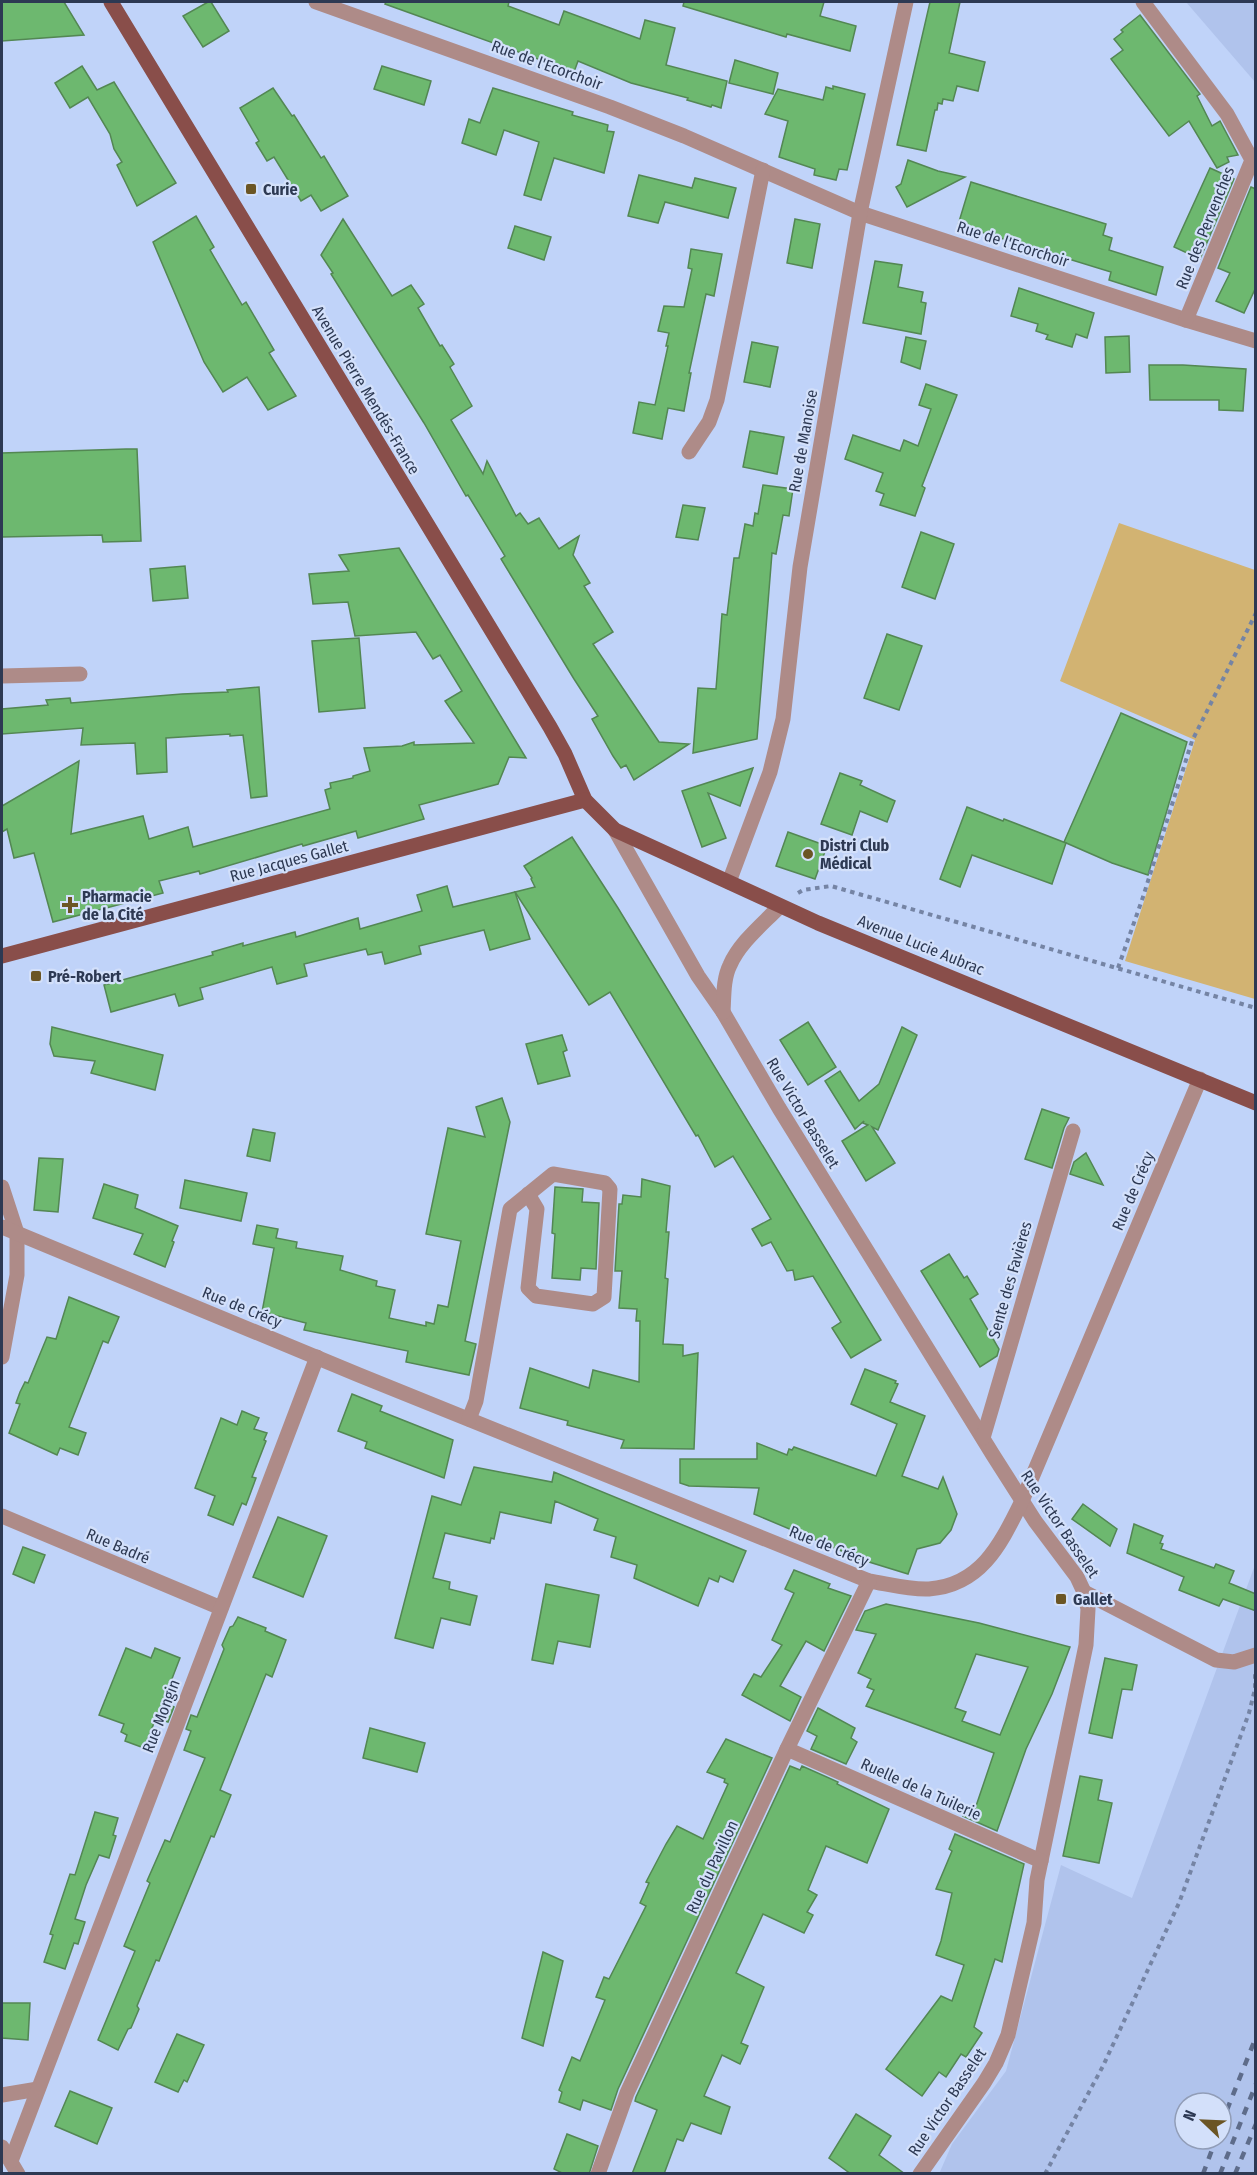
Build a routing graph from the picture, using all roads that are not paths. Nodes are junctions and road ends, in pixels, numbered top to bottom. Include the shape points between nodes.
1 (111, 2) edge
2 (316, 2) edge
3 (906, 2) edge
4 (1143, 2) edge
5 (763, 170) junction
6 (860, 213) junction
7 (1186, 320) junction
8 (1256, 341) edge
9 (688, 452) dead end
10 (80, 674) dead end
11 (2, 676) edge
12 (585, 800) junction
13 (615, 830) junction
14 (729, 882) junction
15 (780, 906) junction
16 (2, 956) edge
17 (723, 1012) junction
18 (1200, 1078) junction
19 (1256, 1102) edge
20 (1073, 1131) dead end
21 (2, 1187) edge
22 (528, 1194) junction
23 (2, 1227) edge
24 (18, 1233) junction
25 (2, 1357) edge
26 (317, 1357) junction
27 (469, 1419) junction
28 (982, 1438) junction
29 (1022, 1501) junction
30 (2, 1516) edge
31 (869, 1581) junction
32 (1084, 1592) junction
33 (221, 1608) junction
34 (1256, 1655) edge
35 (787, 1749) junction
36 (1041, 1862) junction
37 (38, 2089) junction
38 (2, 2095) edge
39 (2, 2146) edge
40 (15, 2167) edge
41 (598, 2174) edge
42 (920, 2174) edge

1 - 12 main road, Avenue Pierre Mendés-France via 550,727
2 - 5 street, Rue de l'Ecorchoir via 610,107
3 - 6 street, Rue de Manoise
4 - 7 street, Rue des Pervenches via 1227,114 1252,160
5 - 6 street, Rue de l'Ecorchoir
5 - 9 street via 717,400 709,422
6 - 7 street, Rue de l'Ecorchoir
6 - 14 street, Rue de Manoise via 800,567 783,719 770,772
7 - 8 street, Rue de l'Ecorchoir
10 - 11 street
12 - 13 main road, Avenue Lucie Aubrac
12 - 16 main road, Rue Jacques Gallet
13 - 14 main road, Avenue Lucie Aubrac
13 - 17 street, Rue Victor Basselet via 698,976
14 - 15 main road, Avenue Lucie Aubrac
15 - 17 street via 729,965
15 - 18 main road, Avenue Lucie Aubrac
17 - 28 street, Rue Victor Basselet
18 - 19 main road, Avenue Lucie Aubrac
18 - 29 street, Rue de Crécy
20 - 28 street, Sente des Favières
21 - 24 street
22 - 22 street via 537,1209 528,1288 536,1296 593,1304 603,1297 610,1189 605,1183 553,1173
22 - 27 street via 510,1209 476,1401
23 - 24 street, Rue de Crécy
24 - 25 street via 17,1275
24 - 26 street, Rue de Crécy
26 - 27 street, Rue de Crécy
26 - 33 street, Rue Mongin
27 - 31 street, Rue de Crécy
28 - 29 street, Rue Victor Basselet
29 - 31 street, Rue de Crécy via 1003,1539 970,1576 952,1585 927,1589
29 - 32 street, Rue Victor Basselet via 1068,1562
30 - 33 street, Rue Badré
31 - 35 street, Rue du Pavillon
32 - 34 street via 1216,1660 1234,1662
32 - 36 street, Rue Victor Basselet via 1088,1609 1086,1646
33 - 37 street, Rue Mongin
35 - 36 street, Ruelle de la Tuilerie
35 - 41 street, Rue du Pavillon via 627,2093
36 - 42 street, Rue Victor Basselet via 1034,1923 1004,2047 984,2084
37 - 38 street
37 - 40 street, Rue Mongin
39 - 40 street

